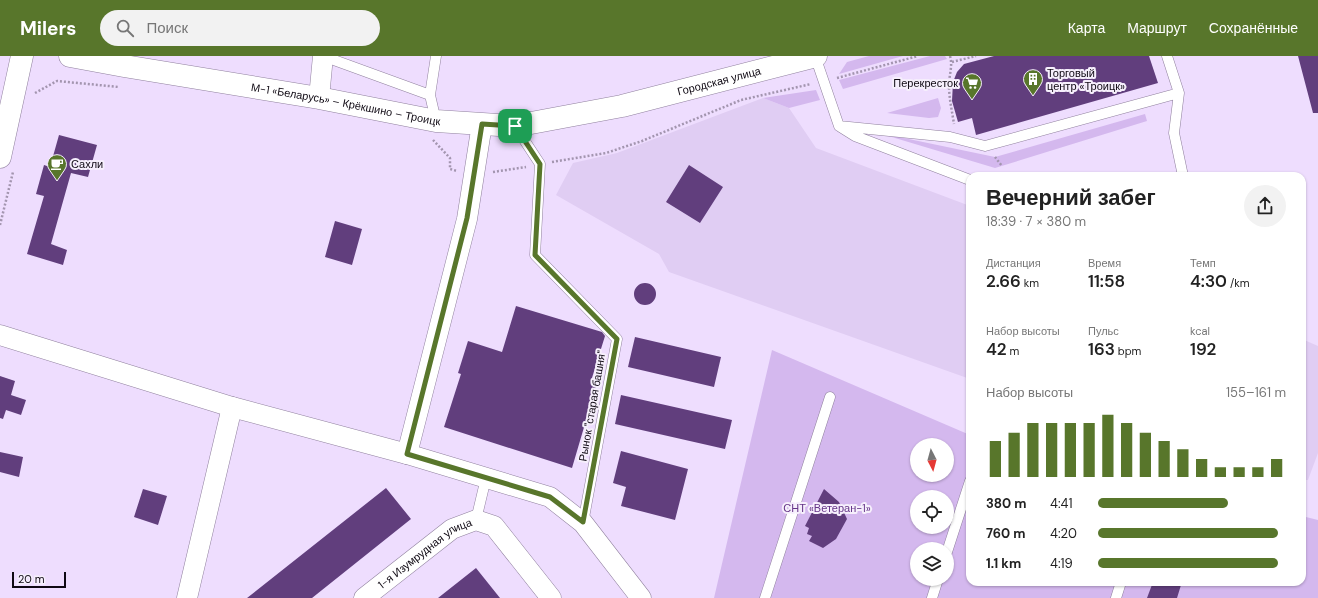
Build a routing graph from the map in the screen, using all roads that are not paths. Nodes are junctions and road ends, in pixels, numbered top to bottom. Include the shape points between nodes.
1 (22, 56) edge
2 (70, 56) edge
3 (323, 56) edge
4 (436, 56) edge
5 (816, 56) edge
6 (1167, 56) edge
7 (1179, 93) junction
8 (430, 96) junction
9 (319, 98) junction
10 (622, 106) joint
11 (482, 124) junction
12 (515, 126) junction
13 (839, 126) junction
14 (434, 130) junction
15 (0, 157) edge
16 (1182, 172) edge
17 (966, 178) edge
18 (0, 335) edge
19 (830, 397) dead end
20 (232, 407) junction
21 (407, 454) junction
22 (486, 478) junction
23 (966, 493) edge
24 (476, 520) junction
25 (583, 522) junction
26 (950, 542) edge
27 (936, 586) edge
28 (1120, 586) edge
29 (187, 598) edge
30 (364, 598) edge
31 (552, 598) edge
32 (641, 598) edge
33 (765, 598) edge
34 (932, 598) edge
35 (1116, 598) edge

1 - 15 main road
2 - 9 main road, М-1 «Беларусь» – Крёкшино – Троицк
3 - 8 lane
3 - 9 street
4 - 8 lane
5 - 10 main road, Городская улица
5 - 13 lane
6 - 7 lane
7 - 13 lane via 985,146 950,137
7 - 16 lane via 1174,133
8 - 14 lane
9 - 14 main road, М-1 «Беларусь» – Крёкшино – Троицк
10 - 12 main road, М-1 «Беларусь» – Крёкшино – Троицк
11 - 12 main road, М-1 «Беларусь» – Крёкшино – Троицк
11 - 14 main road, М-1 «Беларусь» – Крёкшино – Троицк
11 - 21 street via 467,218
12 - 25 lane, Рынок "старая башня" via 540,164 535,255 617,339
13 - 17 lane via 855,136
18 - 20 street
19 - 33 lane
20 - 21 street
20 - 29 street
21 - 22 street
22 - 24 lane
22 - 25 street via 550,497
23 - 26 lane
24 - 30 street, 1-я Изумрудная улица via 452,529
24 - 31 street, 1-я Изумрудная улица via 494,526
25 - 32 street
27 - 34 lane
28 - 35 lane

